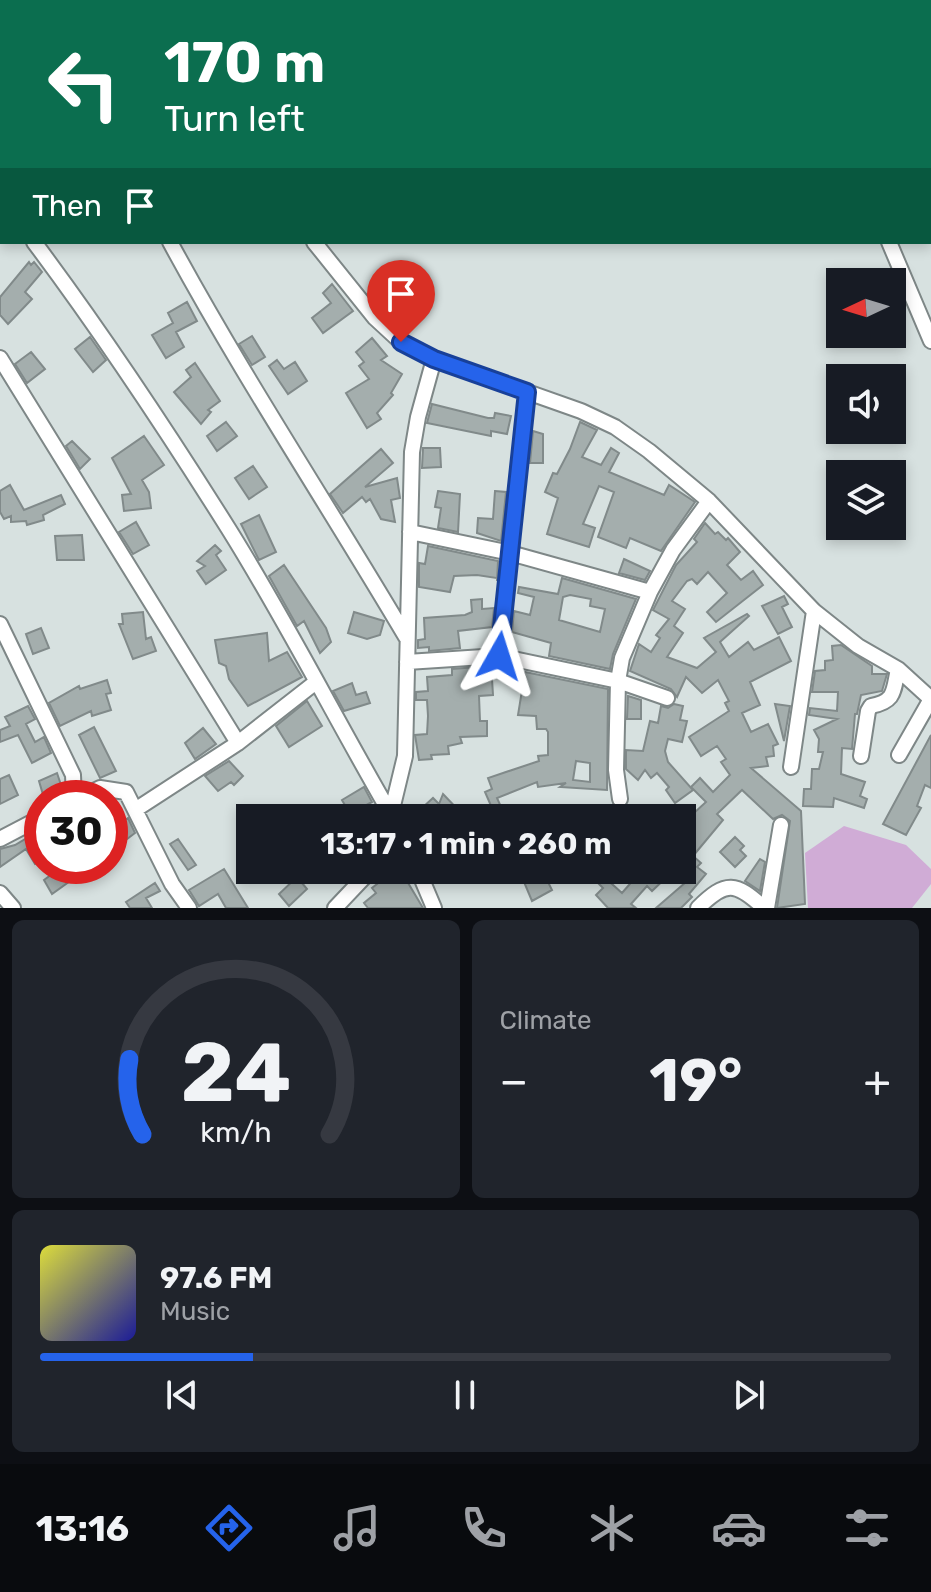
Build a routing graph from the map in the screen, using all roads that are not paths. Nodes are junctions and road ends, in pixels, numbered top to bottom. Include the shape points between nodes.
1 (35, 244) edge
2 (171, 244) edge
3 (316, 244) edge
4 (890, 244) edge
5 (931, 341) edge
6 (0, 358) edge
7 (434, 359) junction
8 (527, 392) junction
9 (709, 501) junction
10 (410, 532) junction
11 (510, 553) junction
12 (650, 592) junction
13 (814, 611) junction
14 (0, 624) edge
15 (406, 637) junction
16 (499, 656) junction
17 (407, 662) junction
18 (898, 669) junction
19 (618, 681) junction
20 (316, 682) junction
21 (667, 698) dead end
22 (238, 743) junction
23 (899, 755) dead end
24 (861, 756) dead end
25 (791, 767) dead end
26 (74, 780) edge
27 (128, 796) edge
28 (620, 799) dead end
29 (385, 804) edge
30 (395, 804) edge
31 (135, 810) junction
32 (781, 825) dead end
33 (24, 826) edge
34 (0, 839) edge
35 (358, 884) edge
36 (424, 884) edge
37 (0, 893) edge
38 (13, 908) edge
39 (189, 908) edge
40 (335, 908) edge
41 (434, 908) edge
42 (698, 908) edge
43 (766, 908) edge

1 - 20 street via 229,529
2 - 15 street via 266,411
3 - 7 street via 375,318 401,342
4 - 5 street
6 - 22 street
7 - 8 street
7 - 10 street via 412,452
8 - 9 street via 615,427
8 - 11 street
9 - 12 street
9 - 13 street
10 - 11 street
10 - 15 street
11 - 12 street
11 - 16 street
12 - 19 street via 622,658
13 - 18 street
13 - 25 street
14 - 26 street
15 - 17 street
16 - 17 street
16 - 19 street
17 - 30 street via 405,756
18 - 23 street via 931,699
18 - 24 street via 891,698 868,711
19 - 21 street
19 - 28 street
20 - 22 street
20 - 29 street
22 - 31 street
27 - 31 street
31 - 39 street
32 - 43 street
33 - 34 street
35 - 40 street
36 - 41 street
37 - 38 street
42 - 43 street via 713,893 729,887 747,892

